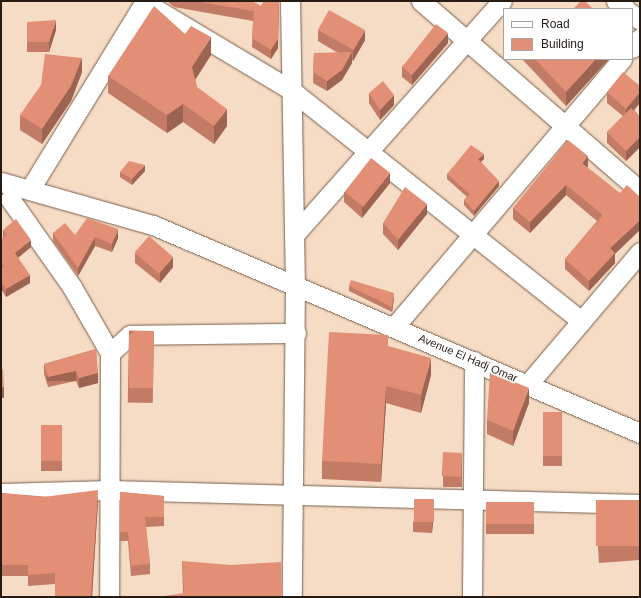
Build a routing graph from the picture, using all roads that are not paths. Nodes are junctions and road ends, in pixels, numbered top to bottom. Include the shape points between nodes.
1 (290, 1) edge
2 (421, 1) edge
3 (502, 1) edge
4 (616, 1) edge
5 (144, 2) edge
6 (625, 8) edge
7 (640, 38) edge
8 (468, 40) junction
9 (633, 47) edge
10 (621, 60) edge
11 (291, 90) junction
12 (564, 128) junction
13 (370, 149) junction
14 (1, 182) edge
15 (640, 191) edge
16 (15, 197) edge
17 (294, 235) junction
18 (472, 236) junction
19 (640, 252) edge
20 (296, 285) junction
21 (581, 321) junction
22 (394, 327) junction
23 (296, 333) junction
24 (110, 353) junction
25 (474, 361) junction
26 (528, 384) junction
27 (640, 433) edge
28 (110, 490) junction
29 (1, 493) edge
30 (296, 496) junction
31 (473, 499) junction
32 (640, 504) edge
33 (109, 597) edge
34 (292, 597) edge
35 (472, 597) edge

1 - 11 street
2 - 8 street
3 - 8 street
4 - 6 street
5 - 11 street
5 - 16 street
7 - 9 street
8 - 12 street
8 - 13 street
10 - 12 street
11 - 13 street
11 - 17 street
12 - 15 street
12 - 18 street
13 - 17 street
13 - 18 street
14 - 16 street, Avenue El Hadj Omar
16 - 20 street, Avenue El Hadj Omar via 153,225
16 - 24 street
17 - 20 street
18 - 21 street
18 - 22 street
19 - 21 street
20 - 22 street, Avenue El Hadj Omar
20 - 23 street
21 - 26 street
22 - 25 street, Avenue El Hadj Omar
23 - 24 street via 130,335
23 - 30 street
24 - 28 street
25 - 26 street, Avenue El Hadj Omar
25 - 31 street
26 - 27 street, Avenue El Hadj Omar
28 - 29 street
28 - 30 street
28 - 33 street
30 - 31 street
30 - 34 street
31 - 32 street
31 - 35 street

